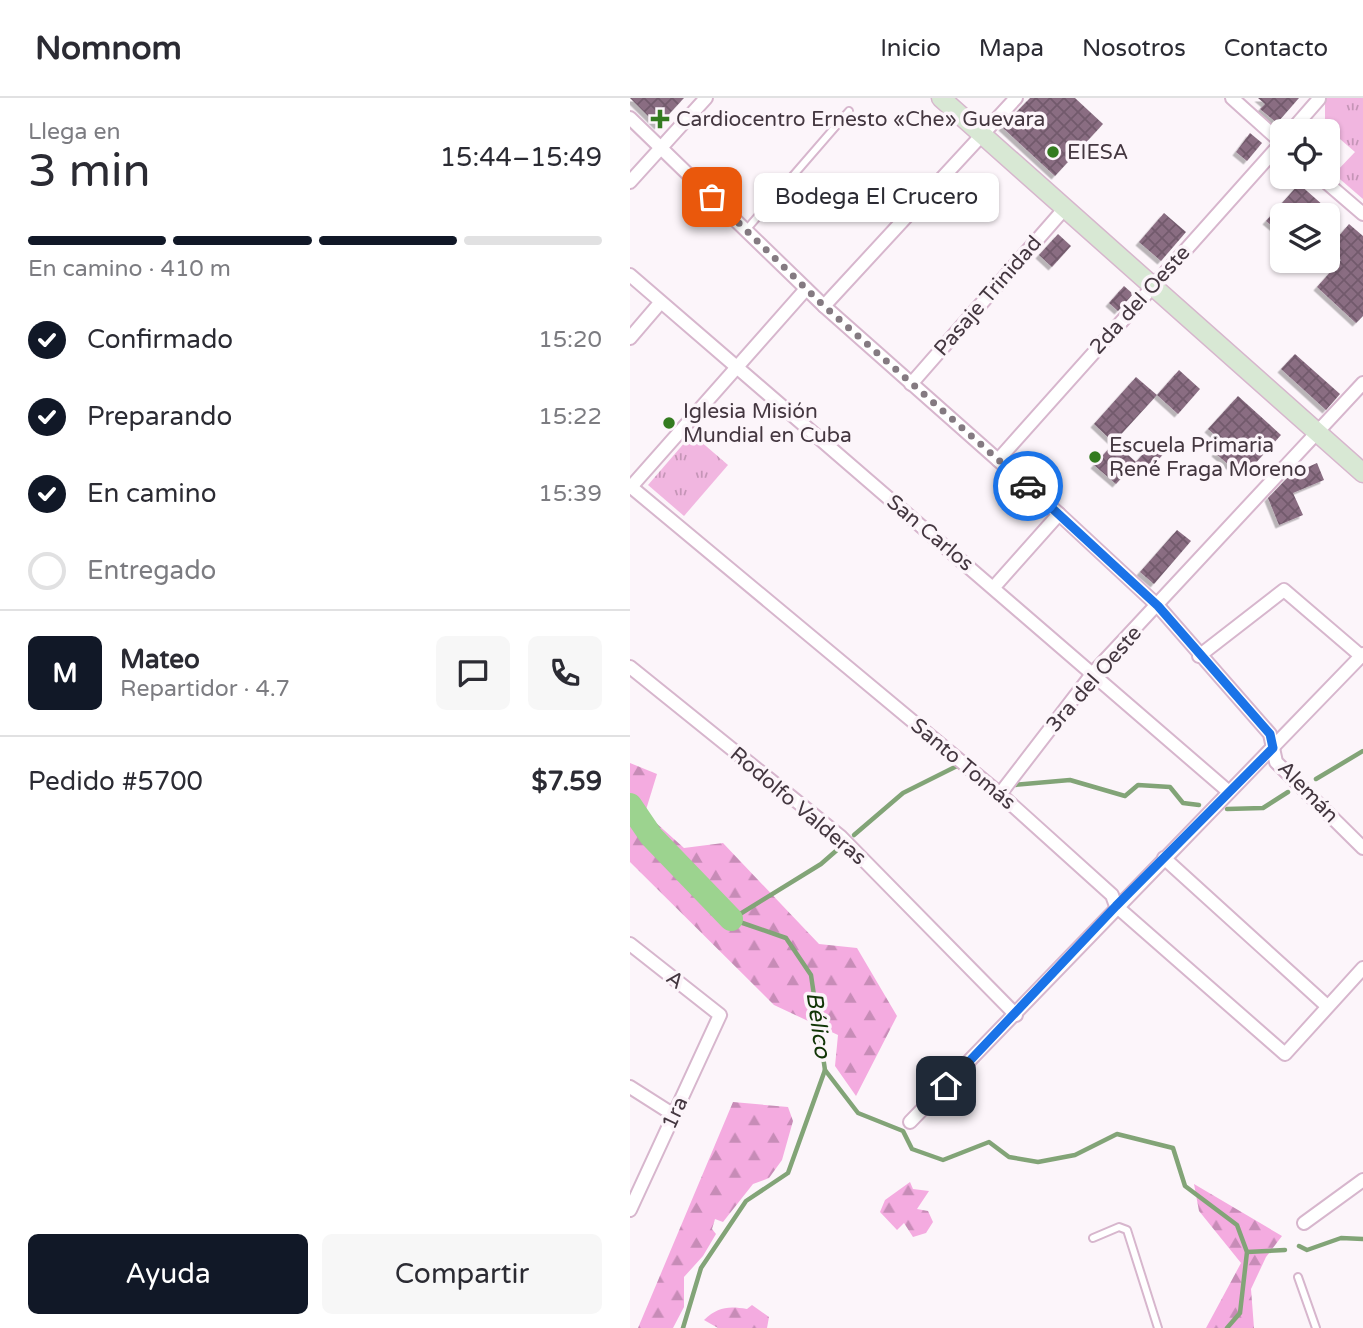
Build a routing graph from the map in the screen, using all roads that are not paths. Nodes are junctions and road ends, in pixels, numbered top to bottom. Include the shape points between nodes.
1 (706, 98) edge
2 (941, 98) edge
3 (955, 98) edge
4 (1016, 98) edge
5 (1232, 98) edge
6 (1318, 99) edge
7 (849, 111) dead end
8 (630, 118) edge
9 (1301, 119) edge
10 (984, 131) junction
11 (1270, 131) edge
12 (661, 148) junction
13 (1270, 155) edge
14 (630, 182) edge
15 (1334, 189) edge
16 (1065, 208) junction
17 (1363, 214) edge
18 (746, 230) junction
19 (630, 275) edge
20 (1156, 283) junction
21 (806, 289) junction
22 (660, 303) junction
23 (824, 306) junction
24 (630, 338) edge
25 (736, 369) junction
26 (1363, 383) edge
27 (911, 384) junction
28 (1321, 428) junction
29 (1363, 458) edge
30 (998, 460) junction
31 (1363, 473) edge
32 (630, 487) edge
33 (1059, 514) junction
34 (994, 587) junction
35 (1158, 606) junction
36 (1362, 655) edge
37 (1199, 656) junction
38 (630, 667) edge
39 (1093, 673) junction
40 (1273, 748) junction
41 (1229, 792) junction
42 (1000, 794) junction
43 (1363, 848) edge
44 (1164, 858) junction
45 (1116, 906) junction
46 (632, 951) edge
47 (1363, 968) edge
48 (1327, 1006) junction
49 (720, 1015) joint
50 (1016, 1015) junction
51 (630, 1087) edge
52 (674, 1115) junction
53 (910, 1122) dead end
54 (1363, 1180) edge
55 (630, 1210) edge
56 (1304, 1223) dead end
57 (1093, 1238) dead end
58 (1298, 1278) dead end
59 (1158, 1328) edge
60 (1315, 1328) edge

1 - 12 street
2 - 10 main road
3 - 10 main road
4 - 10 street
5 - 11 street
6 - 9 street
7 - 18 lane
8 - 12 street, Alemán
10 - 16 main road
10 - 20 main road
10 - 23 street
12 - 14 street
12 - 18 street, Alemán
13 - 20 street, 2da del Oeste
15 - 17 street
16 - 20 main road
16 - 27 street, Pasaje Trinidad
18 - 21 street, Alemán
19 - 22 street, San Carlos
20 - 28 main road
20 - 30 street, 2da del Oeste
21 - 23 street, Alemán
21 - 25 street
22 - 24 street
22 - 25 street, San Carlos
23 - 27 street, Alemán
25 - 32 street
25 - 34 street, San Carlos
26 - 28 street, 3ra del Oeste
27 - 30 street, Alemán
28 - 29 main road
28 - 31 main road
28 - 35 street, 3ra del Oeste
30 - 33 street, Alemán
32 - 42 street, Santo Tomás
33 - 34 street
33 - 35 street, Alemán
34 - 39 street, San Carlos
35 - 37 street, Alemán
35 - 39 street, 3ra del Oeste
36 - 37 street via 1284,590
36 - 40 street
37 - 40 street, Alemán via 1270,734
38 - 50 street, Rodolfo Valderas via 841,837
39 - 41 street, San Carlos
39 - 42 street, 3ra del Oeste
40 - 41 street
40 - 43 street, Alemán via 1276,762
41 - 44 street
42 - 45 street, Santo Tomás via 1112,895
44 - 45 street
44 - 48 street
45 - 48 street, Santo Tomás via 1285,1054
45 - 50 street
46 - 49 street, A
47 - 48 street
49 - 52 street, 1ra
50 - 53 street
51 - 52 street
52 - 55 street, 1ra
54 - 56 street
57 - 59 lane via 1119,1227 1127,1230
58 - 60 lane

